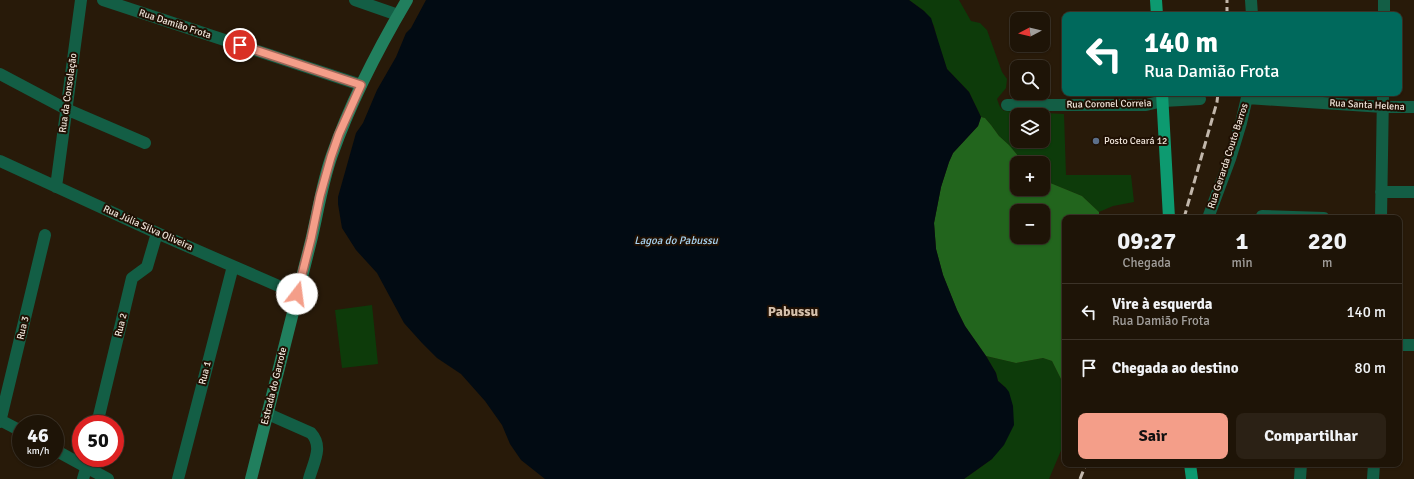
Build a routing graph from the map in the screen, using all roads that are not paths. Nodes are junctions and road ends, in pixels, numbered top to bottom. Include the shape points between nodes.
1 (81, 0) edge
2 (103, 0) edge
3 (355, 0) edge
4 (407, 0) edge
5 (1156, 0) edge
6 (1251, 0) edge
7 (1384, 0) edge
8 (1157, 12) edge
9 (1252, 12) edge
10 (1384, 12) edge
11 (398, 14) junction
12 (0, 74) edge
13 (361, 85) junction
14 (1247, 96) edge
15 (1383, 96) edge
16 (1163, 97) edge
17 (1200, 99) dead end
18 (1007, 105) dead end
19 (1383, 107) junction
20 (1414, 107) edge
21 (66, 109) junction
22 (145, 143) dead end
23 (0, 161) edge
24 (56, 187) junction
25 (1381, 192) junction
26 (1414, 192) edge
27 (1169, 215) edge
28 (1209, 215) edge
29 (1381, 215) edge
30 (158, 233) junction
31 (45, 235) dead end
32 (233, 266) junction
33 (297, 294) junction
34 (1402, 345) edge
35 (1414, 345) edge
36 (268, 414) junction
37 (99, 415) edge
38 (0, 421) edge
39 (12, 427) edge
40 (87, 467) edge
41 (94, 467) edge
42 (1190, 467) edge
43 (1301, 467) edge
44 (1374, 467) edge
45 (83, 479) edge
46 (108, 479) edge
47 (178, 479) edge
48 (251, 479) edge
49 (309, 479) edge
50 (1192, 479) edge
51 (1300, 479) edge
52 (1373, 479) edge

1 - 21 street, Rua da Consolação
2 - 13 street, Rua Damião Frota
3 - 11 street
4 - 11 main road, Estrada do Garrote
5 - 8 main road
6 - 9 street
7 - 10 street
11 - 13 main road, Estrada do Garrote
12 - 21 street
13 - 33 main road, Estrada do Garrote via 331,157
14 - 19 street, Rua Santa Helena
14 - 28 street, Rua Gerarda Couto Barros via 1230,159
15 - 19 street
16 - 17 street
16 - 18 street, Rua Coronel Correia via 1146,105
16 - 27 main road, Rua Coronel Correia
19 - 20 street, Rua Santa Helena
19 - 25 street
21 - 22 street
21 - 24 street, Rua da Consolação
23 - 24 street, Rua Júlia Silva Oliveira
24 - 30 street, Rua Júlia Silva Oliveira
25 - 26 street
25 - 29 street
30 - 32 street, Rua Júlia Silva Oliveira
30 - 37 street, Rua 2 via 147,267 132,278
31 - 38 street, Rua 3
32 - 33 street, Rua Júlia Silva Oliveira
32 - 47 street, Rua 1
33 - 36 main road, Estrada do Garrote
34 - 35 street
36 - 48 main road, Estrada do Garrote
36 - 49 street via 310,433 315,438 317,452
38 - 39 street
40 - 45 street
41 - 46 street
42 - 50 main road
43 - 51 street
44 - 52 street

